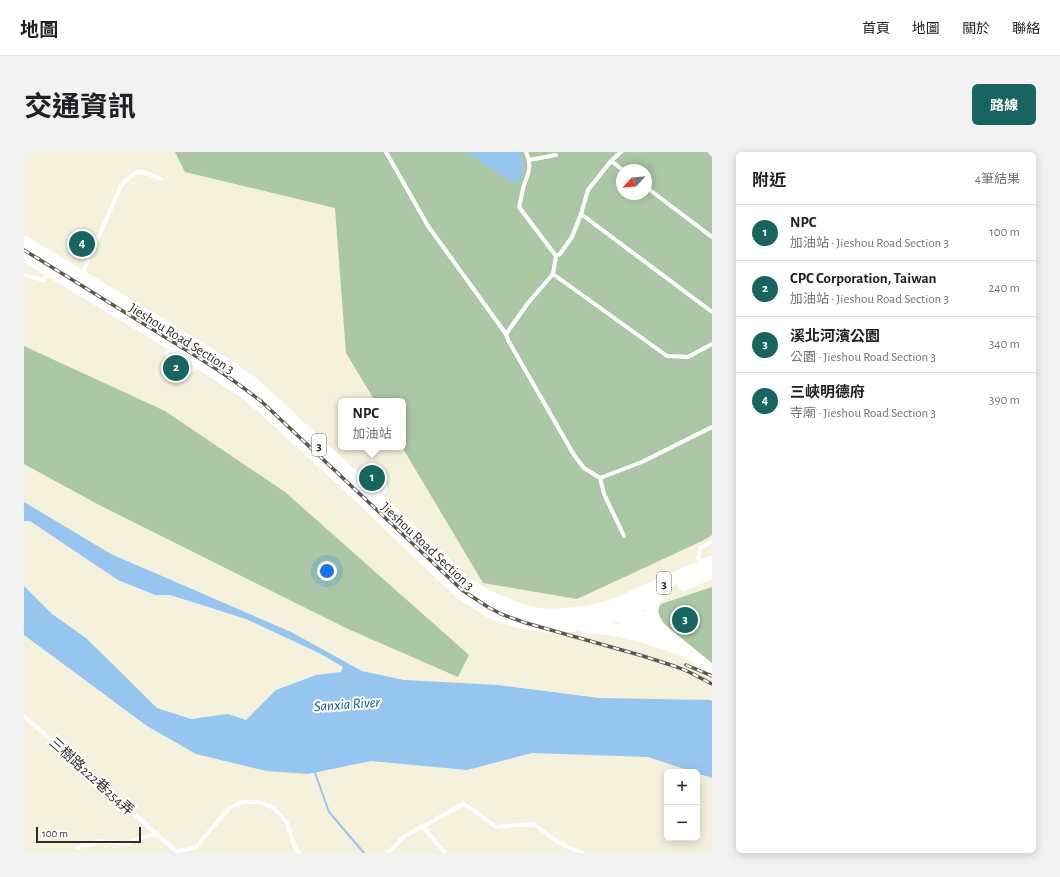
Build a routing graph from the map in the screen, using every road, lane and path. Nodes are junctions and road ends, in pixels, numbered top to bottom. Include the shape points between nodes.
1 (386, 152) edge
2 (526, 152) edge
3 (621, 152) edge
4 (556, 155) dead end
5 (529, 160) junction
6 (611, 161) junction
7 (616, 165) edge
8 (161, 179) dead end
9 (652, 192) edge
10 (581, 214) junction
11 (712, 237) edge
12 (24, 242) edge
13 (24, 255) edge
14 (556, 256) junction
15 (52, 265) junction
16 (553, 274) junction
17 (24, 275) edge
18 (81, 276) junction
19 (712, 312) edge
20 (506, 334) junction
21 (171, 344) junction
22 (712, 344) edge
23 (200, 362) junction
24 (170, 366) dead end
25 (182, 374) dead end
26 (248, 387) junction
27 (712, 427) edge
28 (374, 470) dead end
29 (353, 476) junction
30 (600, 478) junction
31 (385, 482) dead end
32 (378, 499) junction
33 (624, 536) dead end
34 (712, 541) edge
35 (709, 568) edge
36 (654, 597) junction
37 (620, 609) junction
38 (557, 627) junction
39 (663, 637) junction
40 (687, 651) joint
41 (712, 671) edge
42 (24, 716) edge
43 (423, 826) junction
44 (157, 834) junction
45 (78, 847) dead end
46 (177, 853) edge
47 (299, 853) edge
48 (388, 853) edge
49 (445, 853) edge
50 (582, 853) edge

1 - 20 lane via 428,226
2 - 5 lane
3 - 6 lane
4 - 5 lane
5 - 14 lane via 530,170 519,207
6 - 7 lane
6 - 10 lane via 588,190
8 - 18 lane via 140,171 132,174 121,186
9 - 11 lane
10 - 14 lane via 572,237
10 - 19 lane
12 - 15 main road, Jieshou Road Section 3 / 3
13 - 15 main road, Jieshou Road Section 3 / 3
14 - 16 lane
15 - 17 lane via 44,280
15 - 18 main road, Jieshou Road Section 3 / 3
15 - 21 main road, Jieshou Road Section 3 / 3
16 - 20 lane
16 - 22 lane via 667,356 688,357
18 - 26 main road, Jieshou Road Section 3 / 3 via 222,362
20 - 30 lane via 574,455 584,468
21 - 23 main road, Jieshou Road Section 3 / 3
21 - 24 lane via 167,354
23 - 25 lane via 190,372
23 - 26 main road, Jieshou Road Section 3 / 3
26 - 29 main road, Jieshou Road Section 3 / 3
26 - 38 main road, Jieshou Road Section 3 / 3 via 460,592 491,612 512,620
27 - 30 lane via 642,462
28 - 29 lane via 366,469
29 - 32 main road, Jieshou Road Section 3 / 3
30 - 33 lane via 604,494
31 - 32 lane via 385,490
32 - 37 main road, Jieshou Road Section 3 / 3 via 464,582 496,601 520,610 552,616
34 - 35 lane via 700,548 698,558
35 - 36 main road, Jieshou Road Section 3 / 3
35 - 37 main road, Jieshou Road Section 3 / 3
36 - 37 main road, Jieshou Road Section 3 / 3
36 - 39 main road via 651,612
37 - 38 main road, Jieshou Road Section 3 / 3 via 603,619
37 - 39 main road via 634,626
38 - 39 main road via 593,627 641,636
39 - 40 main road
40 - 41 street
42 - 44 lane, 三樹路222巷254弄
43 - 48 lane via 402,838
43 - 49 lane
43 - 50 lane via 463,804 496,827 534,824 559,843
44 - 45 lane via 126,844 100,840
44 - 46 lane, 三樹路222巷254弄
46 - 47 lane via 196,847 229,808 242,802 258,802 274,808 287,823

